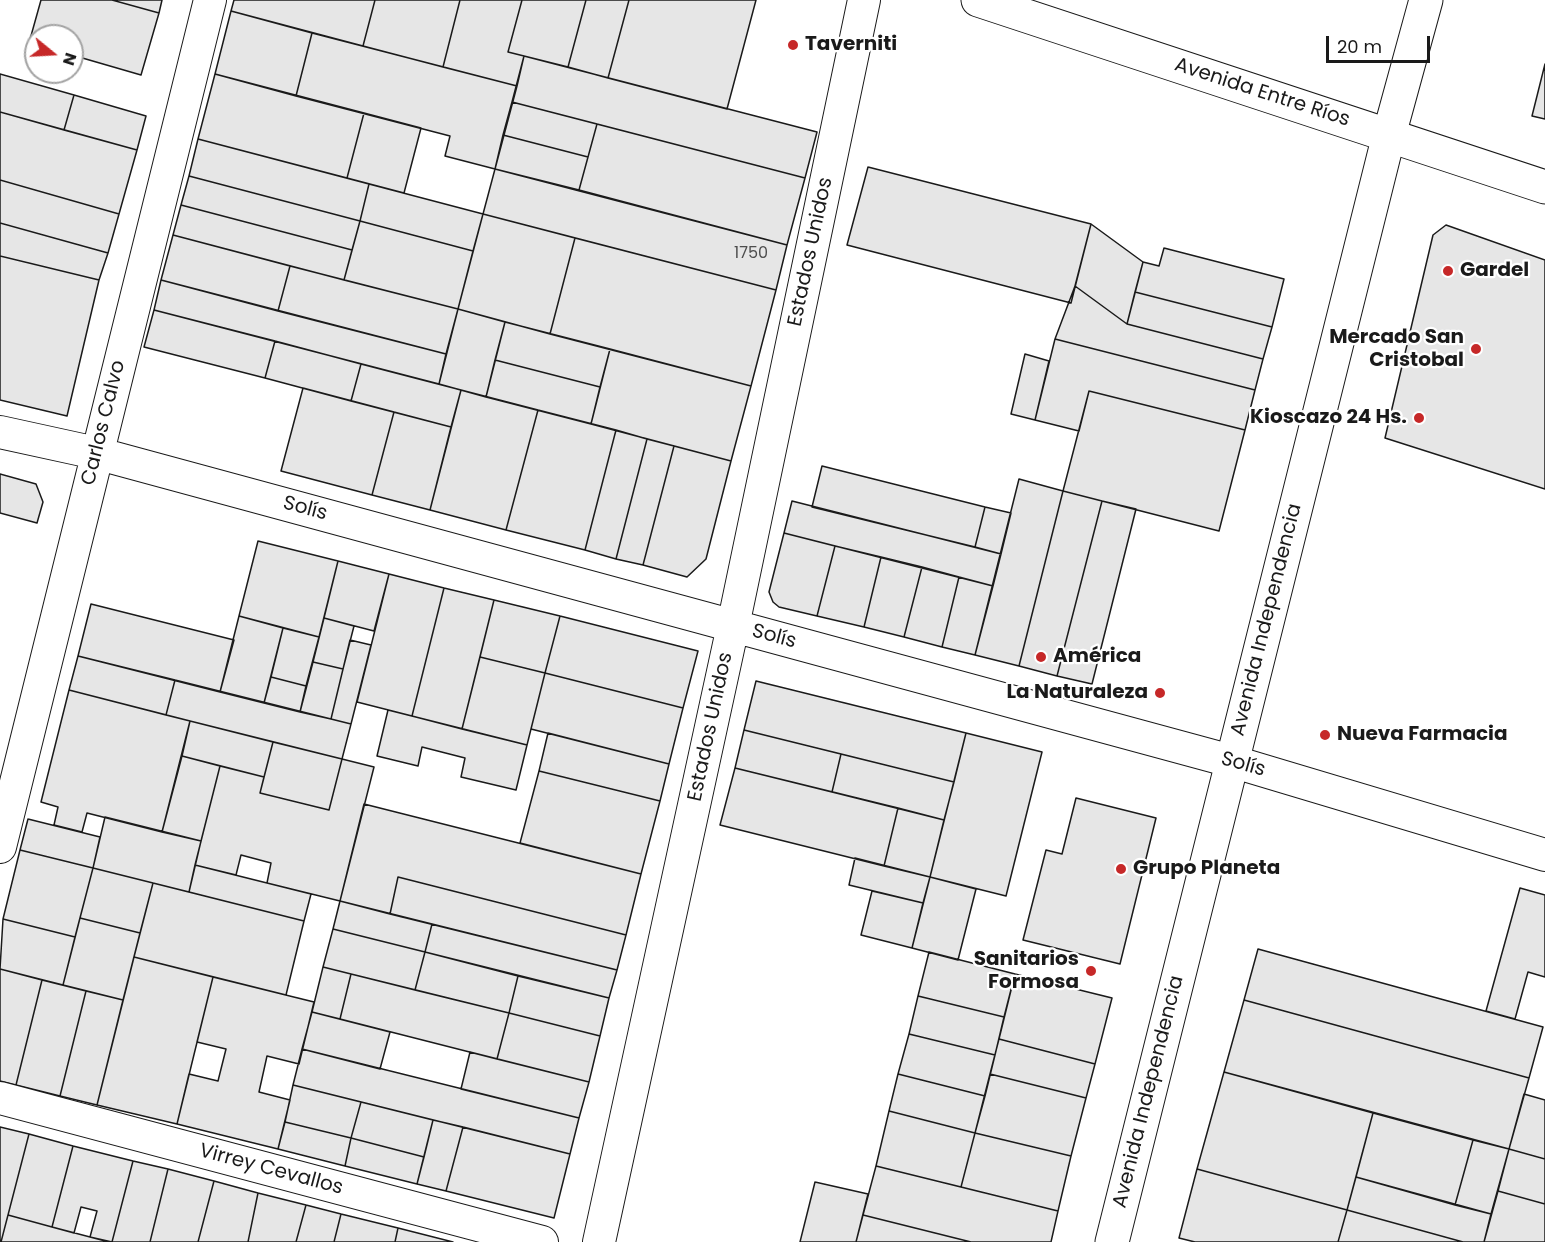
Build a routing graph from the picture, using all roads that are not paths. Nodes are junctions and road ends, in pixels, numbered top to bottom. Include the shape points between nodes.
1 (210, 0) edge
2 (864, 0) edge
3 (978, 0) edge
4 (1426, 0) edge
5 (1389, 135) junction
6 (1545, 187) edge
7 (0, 432) edge
8 (96, 453) junction
9 (734, 626) junction
10 (1231, 761) junction
11 (0, 846) edge
12 (1545, 855) edge
13 (0, 1098) edge
14 (542, 1242) edge
15 (598, 1242) edge
16 (1112, 1242) edge

1 - 8 street, Carlos Calvo
2 - 9 street, Estados Unidos
3 - 5 main road, Avenida Entre Ríos
4 - 5 main road, Avenida Independencia
5 - 6 main road, Avenida Entre Ríos
5 - 10 main road, Avenida Independencia
7 - 8 street, Solís
8 - 9 street, Solís
8 - 11 street, Carlos Calvo
9 - 10 street, Solís
9 - 15 street, Estados Unidos
10 - 12 street, Solís
10 - 16 main road, Avenida Independencia
13 - 14 street, Virrey Cevallos

